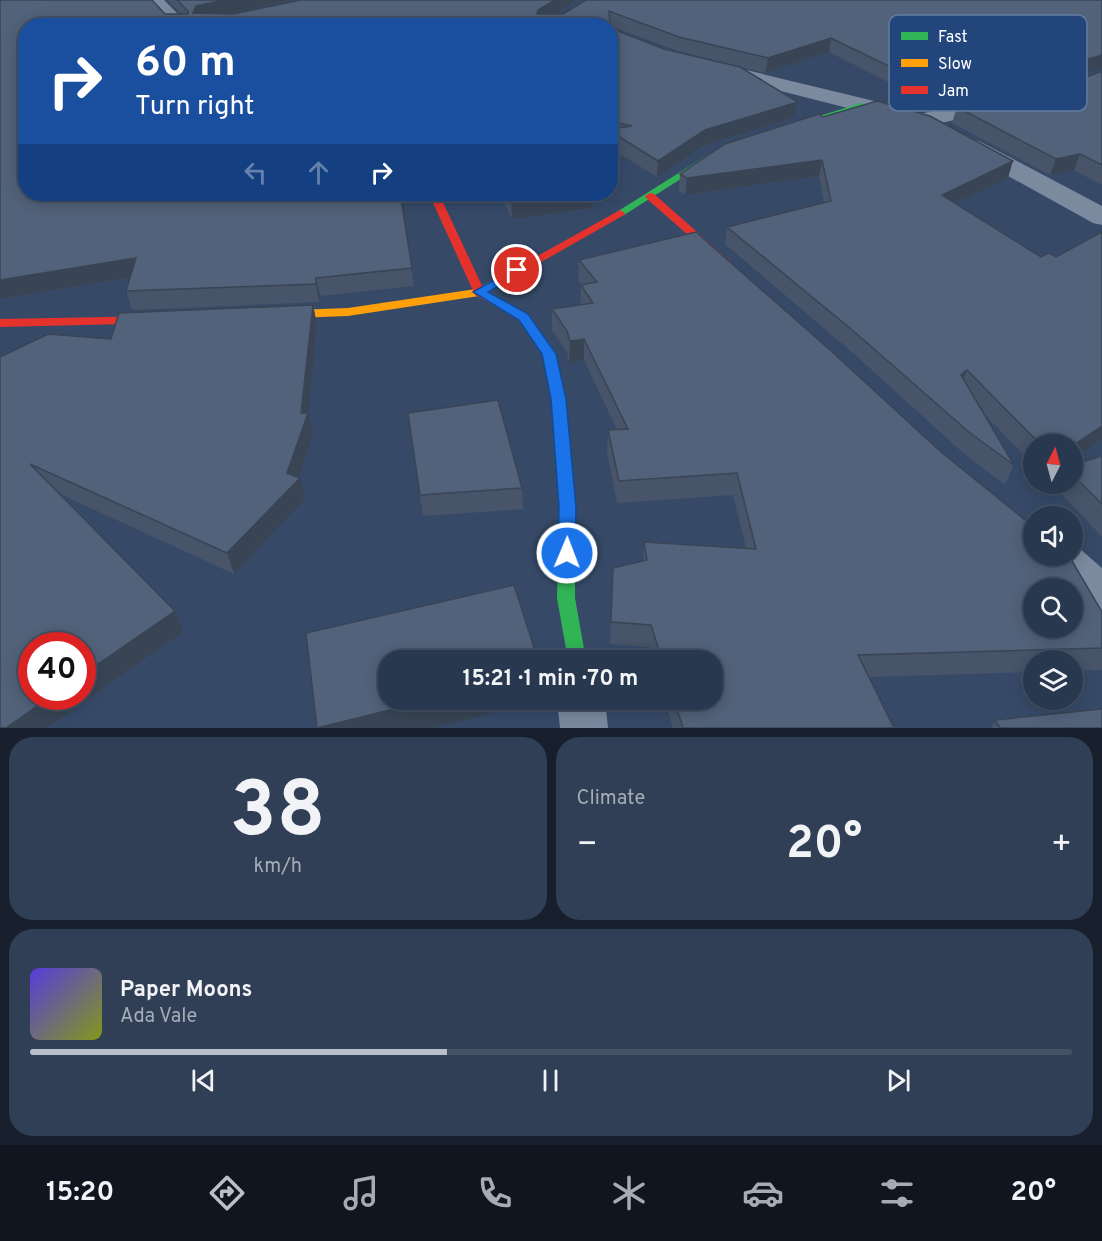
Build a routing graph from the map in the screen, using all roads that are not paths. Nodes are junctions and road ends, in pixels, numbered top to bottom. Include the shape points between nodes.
1 (154, 0) edge
2 (173, 18) edge
3 (693, 63) edge
4 (861, 106) junction
5 (966, 111) edge
6 (919, 121) junction
7 (763, 136) edge
8 (733, 146) edge
9 (650, 195) junction
10 (437, 201) edge
11 (1102, 217) edge
12 (736, 271) edge
13 (479, 292) junction
14 (256, 316) edge
15 (175, 319) edge
16 (0, 323) edge
17 (1073, 566) edge
18 (1102, 595) edge
19 (575, 650) edge
20 (582, 710) edge
21 (584, 728) edge

1 - 2 street
3 - 4 street
4 - 6 street
4 - 7 street
5 - 6 street
6 - 11 street via 934,125
8 - 9 street via 713,153
9 - 12 street
9 - 13 street
10 - 13 street
13 - 14 street via 348,312
13 - 19 street via 524,317 549,354 558,399 567,507 566,598
15 - 16 street
17 - 18 street
20 - 21 street

